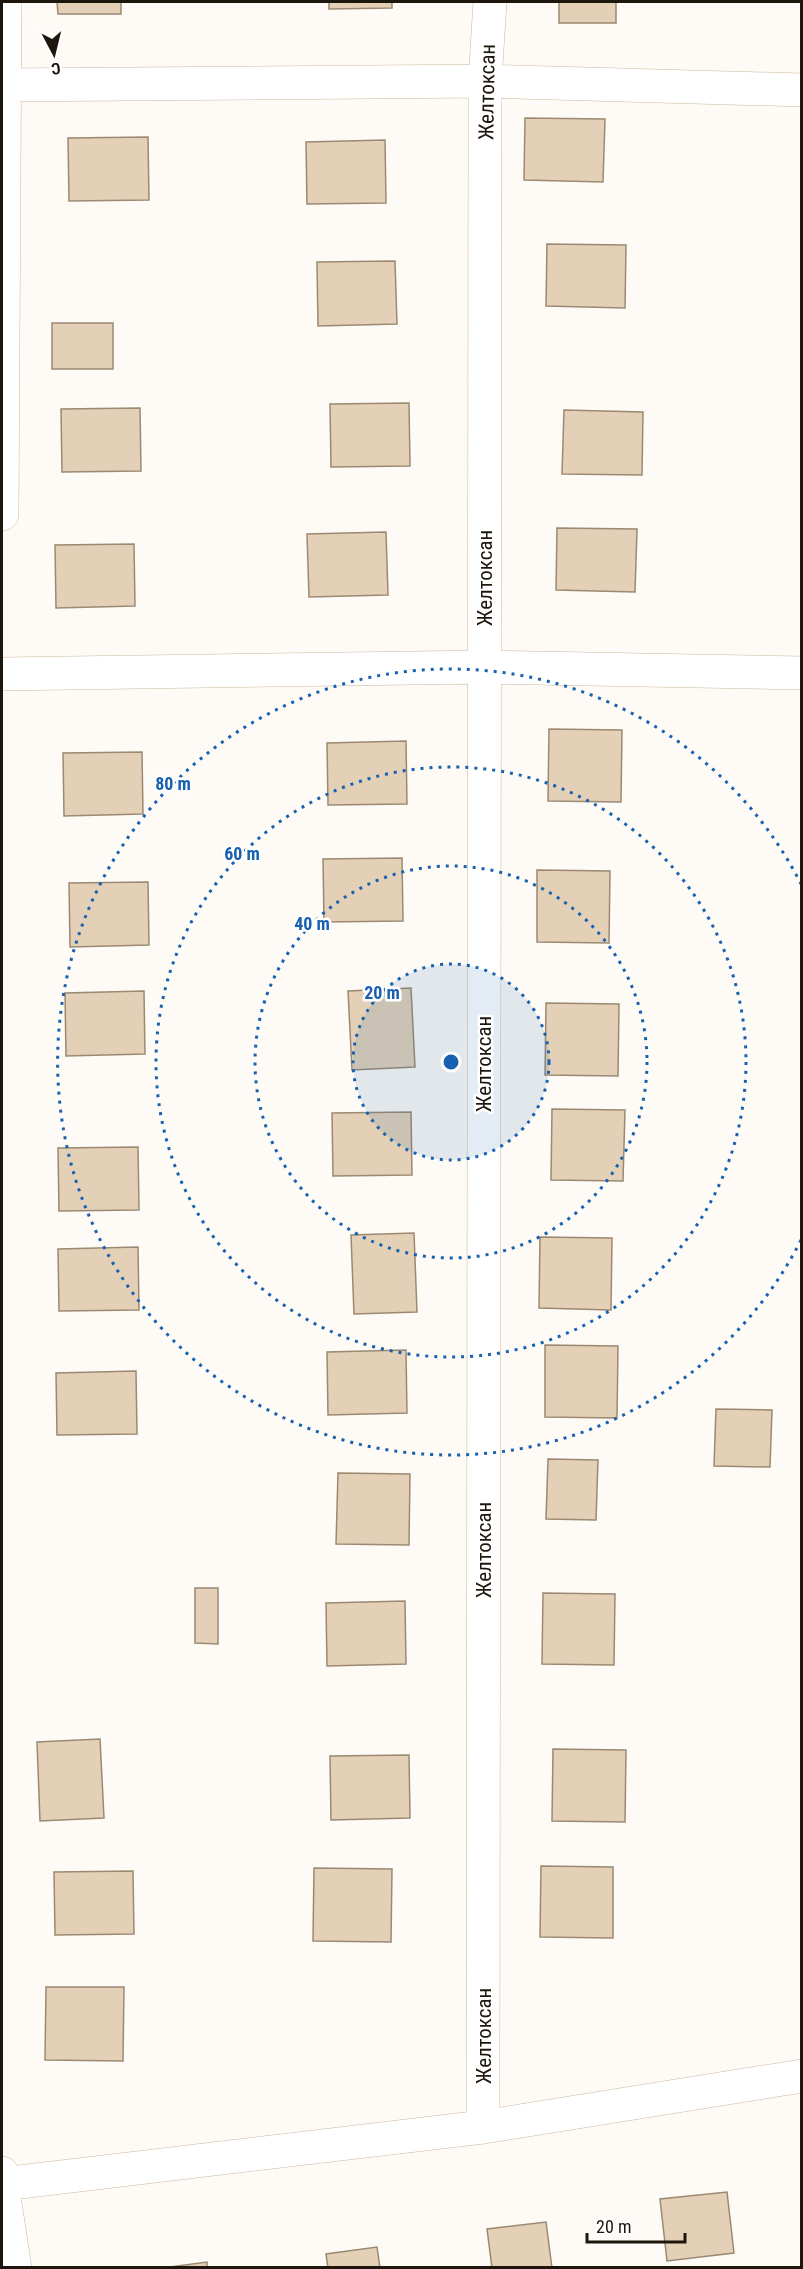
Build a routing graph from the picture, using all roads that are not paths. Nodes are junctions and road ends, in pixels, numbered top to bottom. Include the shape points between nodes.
1 (5, 2) edge
2 (490, 2) edge
3 (485, 81) junction
4 (4, 85) edge
5 (801, 90) edge
6 (2, 514) edge
7 (485, 667) junction
8 (801, 673) edge
9 (2, 674) edge
10 (801, 2076) edge
11 (483, 2127) junction
12 (2, 2181) edge
13 (15, 2268) edge

1 - 4 street
2 - 3 street, Желтоксан
3 - 4 street
3 - 5 street
3 - 7 street, Желтоксан
4 - 6 street
7 - 8 street
7 - 9 street
7 - 11 street, Желтоксан
10 - 11 street
11 - 12 street
12 - 13 street

